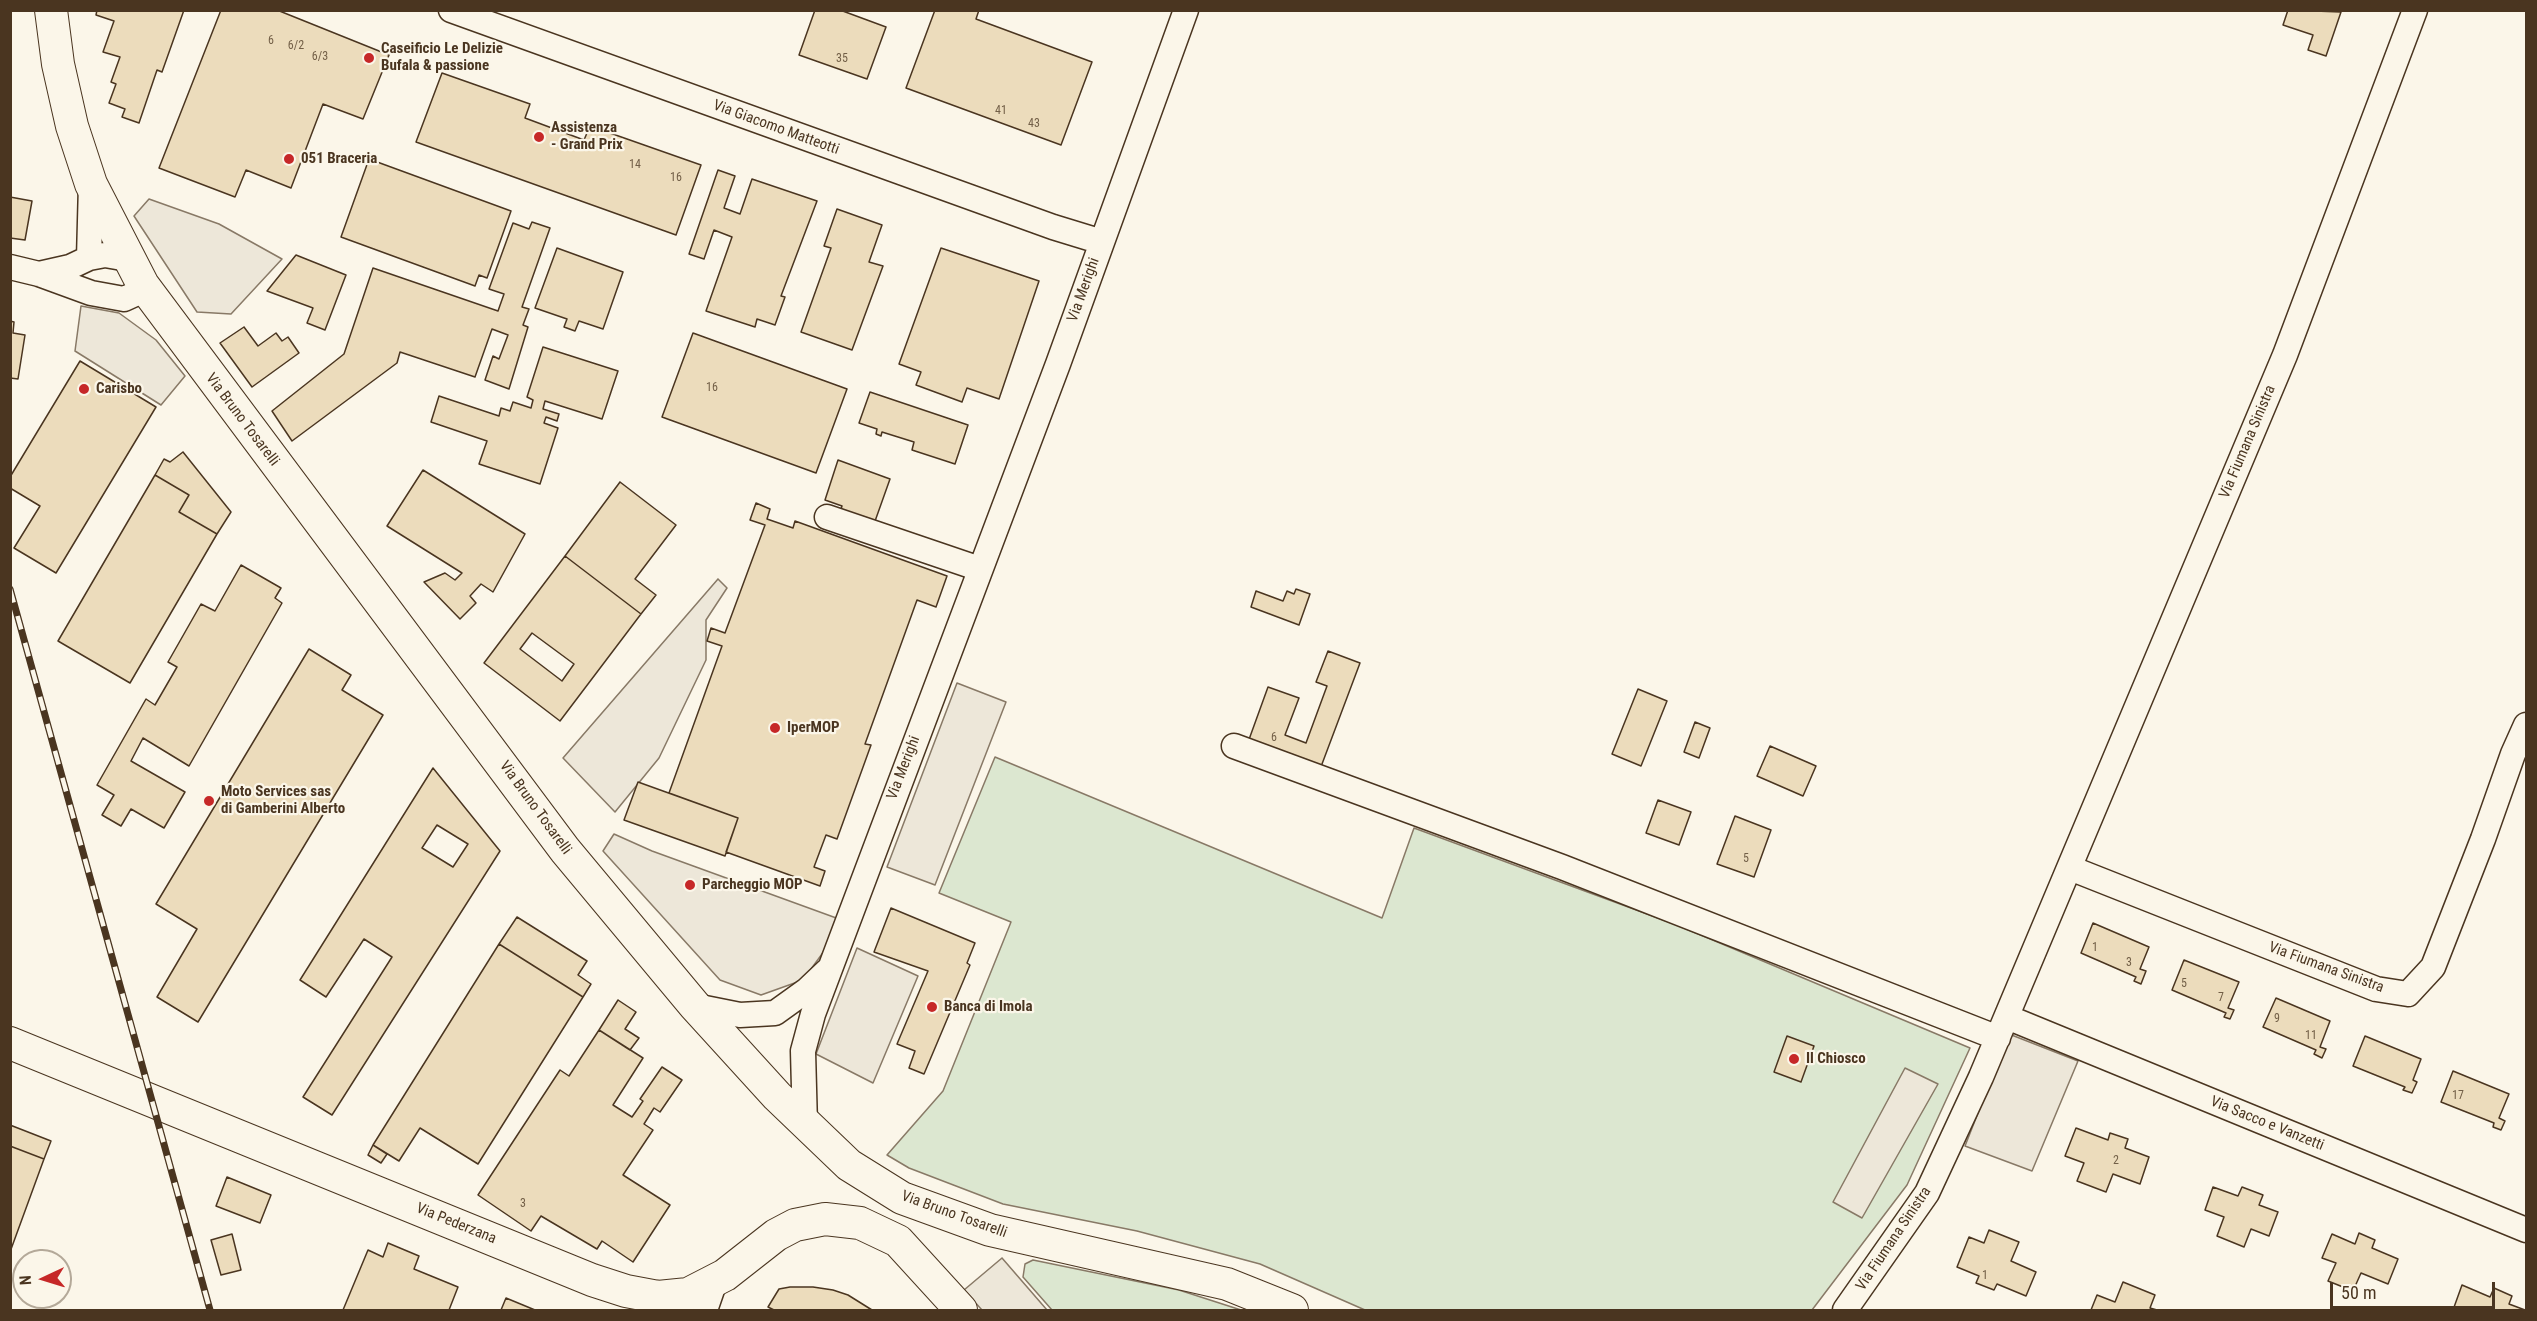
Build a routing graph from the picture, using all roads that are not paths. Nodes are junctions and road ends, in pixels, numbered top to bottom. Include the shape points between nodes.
1 (51, 10) edge
2 (451, 10) edge
3 (1186, 10) edge
4 (2415, 10) edge
5 (91, 184) junction
6 (1102, 242) junction
7 (89, 258) junction
8 (128, 259) junction
9 (10, 267) edge
10 (39, 274) junction
11 (146, 289) junction
12 (827, 517) dead end
13 (980, 569) junction
14 (2526, 726) edge
15 (1234, 746) dead end
16 (2070, 868) junction
17 (831, 967) junction
18 (695, 1006) junction
19 (2003, 1028) junction
20 (10, 1042) edge
21 (805, 1126) junction
22 (2526, 1230) edge
23 (715, 1281) junction
24 (660, 1304) edge
25 (705, 1311) edge
26 (961, 1311) edge
27 (1292, 1311) edge
28 (1845, 1311) edge

1 - 5 main road, Via Bruno Tosarelli via 72,126
2 - 6 street, Via Giacomo Matteotti
3 - 6 street, Via Merighi
4 - 16 street, Via Fiumana Sinistra via 2285,355
5 - 7 street
5 - 8 main road, Via Bruno Tosarelli
6 - 13 street, Via Merighi
7 - 8 street via 105,255
7 - 10 street
8 - 11 main road, Via Bruno Tosarelli
9 - 10 street
10 - 11 street via 124,300
11 - 18 main road, Via Bruno Tosarelli via 565,850
12 - 13 street
13 - 17 street, Via Merighi
14 - 16 street, Via Fiumana Sinistra via 2433,967 2408,994 2376,989
15 - 19 street, Via Sacco e Vanzetti
16 - 19 street, Via Fiumana Sinistra
17 - 18 street, Via Merighi via 775,1013 740,1016
17 - 21 street, Via Merighi via 803,1052
18 - 21 main road, Via Bruno Tosarelli
19 - 22 street, Via Sacco e Vanzetti
19 - 28 street, Via Fiumana Sinistra via 1927,1193
20 - 24 main road, Via Pederzana via 592,1280
21 - 27 main road, Via Bruno Tosarelli via 874,1182 942,1214 990,1230 1227,1284
23 - 24 main road, Via Pederzana
23 - 25 street
23 - 26 main road, Via Pederzana via 776,1235 808,1222 825,1219 860,1223 898,1241

